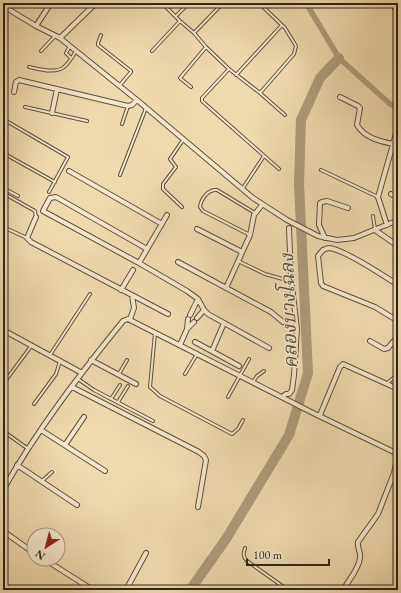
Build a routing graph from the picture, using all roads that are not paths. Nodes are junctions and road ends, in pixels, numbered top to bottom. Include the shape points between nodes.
1 (51, 3) edge
2 (95, 3) edge
3 (162, 3) edge
4 (189, 3) edge
5 (223, 3) edge
6 (259, 3) edge
7 (393, 3) edge
8 (3, 6) edge
9 (398, 15) edge
10 (176, 16) junction
11 (180, 21) junction
12 (282, 25) junction
13 (36, 26) junction
14 (194, 33) junction
15 (101, 35) dead end
16 (55, 36) junction
17 (60, 38) junction
18 (70, 46) junction
19 (206, 47) junction
20 (41, 51) dead end
21 (76, 51) junction
22 (152, 51) dead end
23 (71, 58) junction
24 (28, 67) dead end
25 (229, 69) junction
26 (236, 75) junction
27 (120, 86) junction
28 (191, 87) dead end
29 (56, 88) junction
30 (14, 92) dead end
31 (260, 93) junction
32 (340, 97) dead end
33 (137, 100) junction
34 (128, 106) junction
35 (25, 107) dead end
36 (146, 108) junction
37 (52, 113) junction
38 (285, 115) dead end
39 (3, 119) edge
40 (87, 121) dead end
41 (122, 124) dead end
42 (397, 130) dead end
43 (184, 140) junction
44 (393, 144) junction
45 (3, 153) edge
46 (264, 156) junction
47 (279, 169) dead end
48 (69, 170) dead end
49 (321, 170) dead end
50 (120, 175) dead end
51 (54, 182) junction
52 (3, 188) edge
53 (242, 190) junction
54 (49, 192) dead end
55 (3, 193) edge
56 (391, 194) dead end
57 (18, 196) dead end
58 (378, 197) junction
59 (398, 198) edge
60 (262, 205) junction
61 (182, 207) dead end
62 (348, 208) dead end
63 (255, 213) junction
64 (167, 215) dead end
65 (373, 216) dead end
66 (36, 217) joint
67 (398, 222) edge
68 (162, 224) junction
69 (387, 225) junction
70 (3, 227) edge
71 (289, 228) dead end
72 (197, 229) dead end
73 (375, 230) junction
74 (250, 235) junction
75 (27, 238) junction
76 (326, 238) junction
77 (398, 246) edge
78 (147, 249) junction
79 (242, 252) junction
80 (238, 261) junction
81 (139, 262) junction
82 (178, 262) dead end
83 (133, 270) dead end
84 (283, 280) dead end
85 (398, 285) edge
86 (226, 288) junction
87 (121, 290) junction
88 (90, 294) dead end
89 (132, 295) junction
90 (198, 300) junction
91 (204, 310) junction
92 (168, 314) dead end
93 (190, 315) dead end
94 (197, 318) dead end
95 (188, 319) dead end
96 (130, 320) junction
97 (398, 321) edge
98 (194, 322) dead end
99 (283, 322) dead end
100 (224, 323) junction
101 (187, 329) junction
102 (3, 330) edge
103 (155, 332) junction
104 (398, 336) edge
105 (370, 341) dead end
106 (195, 342) dead end
107 (32, 345) junction
108 (180, 345) junction
109 (269, 348) dead end
110 (212, 351) junction
111 (197, 354) junction
112 (50, 355) junction
113 (60, 360) junction
114 (91, 360) junction
115 (127, 360) dead end
116 (249, 360) dead end
117 (239, 366) dead end
118 (264, 371) dead end
119 (82, 373) junction
120 (118, 374) junction
121 (186, 374) dead end
122 (398, 374) edge
123 (240, 375) junction
124 (77, 379) junction
125 (253, 382) junction
126 (3, 384) edge
127 (136, 384) dead end
128 (386, 384) junction
129 (120, 385) dead end
130 (72, 386) junction
131 (128, 386) dead end
132 (398, 389) edge
133 (228, 397) dead end
134 (283, 398) junction
135 (111, 399) junction
136 (118, 403) junction
137 (34, 404) dead end
138 (317, 414) junction
139 (84, 417) dead end
140 (243, 420) dead end
141 (154, 421) dead end
142 (42, 430) junction
143 (3, 431) edge
144 (65, 445) junction
145 (28, 449) junction
146 (398, 455) edge
147 (18, 465) junction
148 (106, 471) dead end
149 (52, 472) dead end
150 (3, 478) edge
151 (8, 480) junction
152 (42, 481) junction
153 (3, 490) edge
154 (77, 504) dead end
155 (198, 507) dead end
156 (3, 531) edge
157 (26, 547) edge
158 (245, 548) dead end
159 (146, 554) dead end
160 (57, 567) edge
161 (93, 590) edge
162 (126, 590) edge
163 (136, 590) edge
164 (144, 590) edge
165 (288, 590) edge
166 (343, 590) edge

1 - 13 street
2 - 17 street
3 - 10 lane
4 - 10 lane
5 - 14 lane
6 - 12 lane
7 - 9 street
8 - 13 street
10 - 11 lane
11 - 14 lane
11 - 22 lane
12 - 26 lane
12 - 31 lane via 290,35 296,50
13 - 16 street
14 - 19 lane
15 - 27 lane via 98,45 131,71
16 - 17 street
16 - 20 lane
17 - 18 street
18 - 21 street
18 - 23 lane via 66,53
19 - 25 lane
19 - 28 lane via 180,78
21 - 23 lane
21 - 27 street
23 - 24 lane via 58,70
25 - 26 lane
25 - 46 lane via 202,101
26 - 31 lane
27 - 33 street
29 - 30 street via 19,80
29 - 34 street
29 - 37 street
31 - 38 lane
32 - 44 street via 360,108 357,125 367,136
33 - 34 street
33 - 36 street
34 - 41 lane
35 - 37 lane
36 - 43 street
36 - 50 lane
37 - 40 lane
39 - 51 lane via 68,156
42 - 44 street
43 - 53 street
43 - 61 lane via 170,159 176,167 163,184
44 - 58 street
45 - 51 lane
46 - 47 lane
46 - 53 lane
48 - 68 street
49 - 58 lane
51 - 54 lane
52 - 57 lane
53 - 60 street
55 - 66 lane via 35,211
56 - 59 street
58 - 69 street
60 - 63 street
60 - 76 street via 278,216
62 - 76 street via 327,201 320,204 319,225
63 - 74 street
63 - 74 lane via 217,190 209,192 201,202 200,207 203,211
64 - 68 street
65 - 73 lane
66 - 75 street
67 - 69 street
68 - 78 street
69 - 73 street
70 - 75 lane
71 - 134 street via 297,329 292,390
72 - 79 street
73 - 76 street via 343,240
73 - 77 street
74 - 79 street
75 - 87 street
78 - 81 street
78 - 81 street via 56,197 50,198 43,211
79 - 80 street
80 - 84 lane
80 - 86 street
81 - 90 street
82 - 86 street
83 - 87 street
85 - 97 street via 346,254 328,248 320,252 318,260 323,286 375,307
86 - 99 street via 271,312
87 - 89 street
88 - 112 lane
89 - 92 street
89 - 96 street via 134,308
90 - 91 street
90 - 93 street
91 - 94 street
91 - 100 street
95 - 101 street
96 - 103 street
96 - 114 street via 123,321
98 - 101 street
100 - 109 street
100 - 110 street
101 - 108 street
102 - 107 street
103 - 108 street
103 - 140 lane via 150,387 160,396 232,434
104 - 105 street via 384,349
106 - 110 street
107 - 112 street
107 - 126 lane
108 - 111 street
110 - 117 street
111 - 121 lane
111 - 123 street
112 - 113 street
113 - 119 street
113 - 137 lane via 56,374
114 - 119 street
114 - 120 street
115 - 120 lane
116 - 123 lane
118 - 125 lane via 256,376
119 - 124 street
120 - 127 street
122 - 128 lane
123 - 125 street
123 - 133 lane
124 - 130 street
124 - 135 lane
125 - 134 street
128 - 132 street
128 - 138 street via 343,364
129 - 135 lane
130 - 142 street
130 - 155 street via 204,456 206,460
131 - 136 lane
134 - 138 street
135 - 136 lane
136 - 141 lane
138 - 146 street
139 - 144 street
142 - 144 street
142 - 145 street
143 - 145 lane
144 - 148 street
145 - 147 street
146 - 166 street via 378,514 358,542 359,563
147 - 151 street
147 - 152 street
149 - 152 lane
150 - 151 lane
151 - 153 street
152 - 154 street
156 - 157 street
158 - 165 lane via 243,553 247,561
159 - 162 street
160 - 161 street
163 - 164 lane via 138,587

